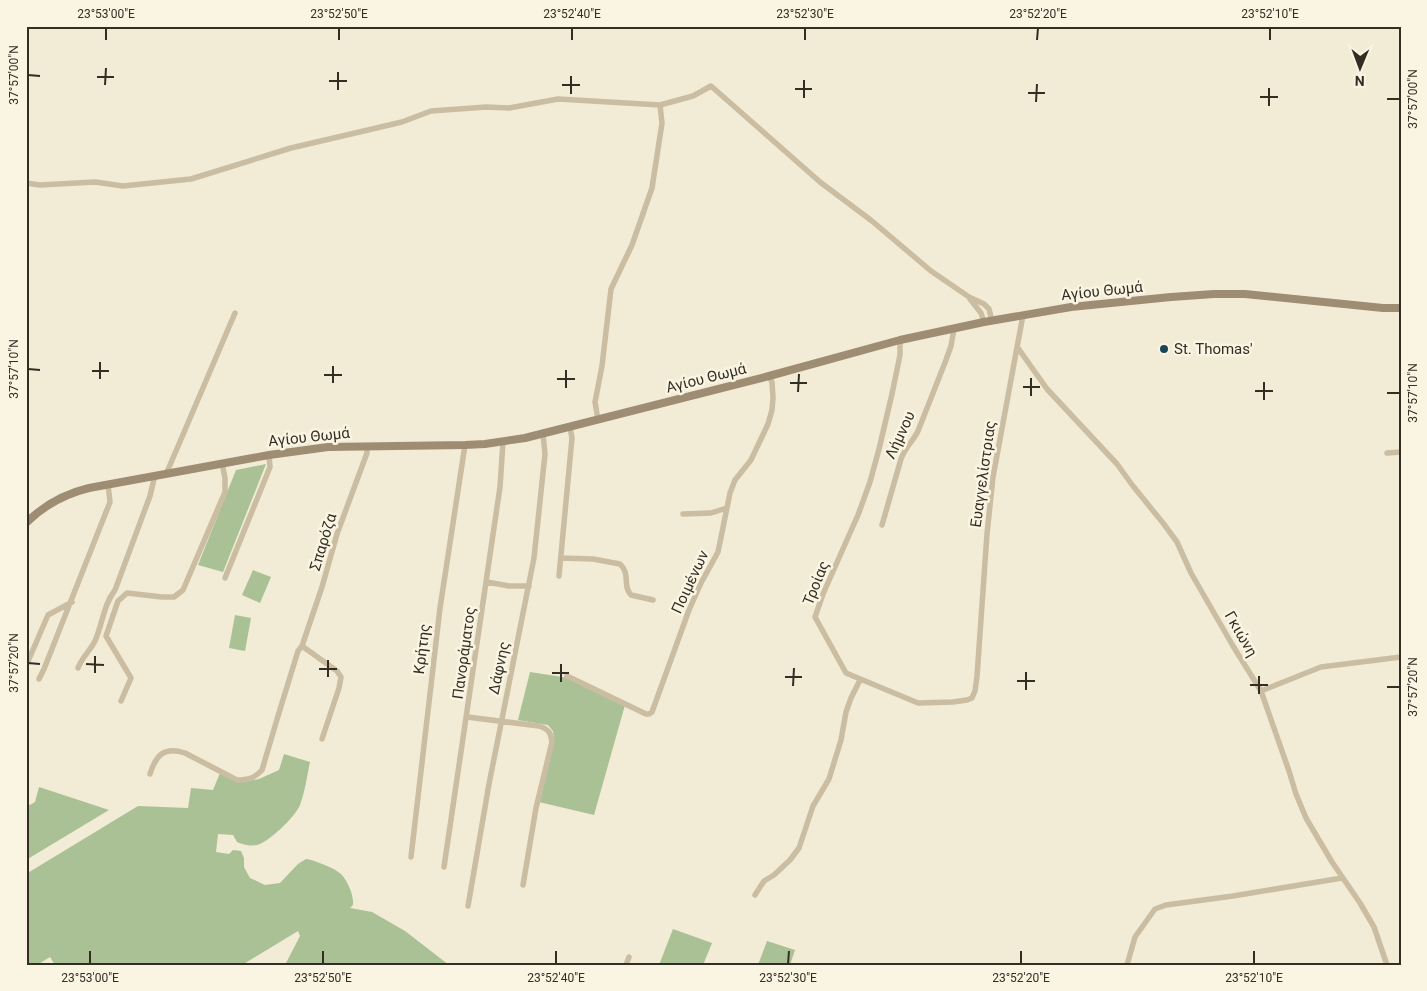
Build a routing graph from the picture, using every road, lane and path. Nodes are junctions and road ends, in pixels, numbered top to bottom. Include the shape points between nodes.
1 (660, 105) junction
2 (26, 183) edge
3 (969, 297) junction
4 (1401, 308) edge
5 (235, 313) dead end
6 (1023, 315) junction
7 (992, 321) junction
8 (984, 322) junction
9 (954, 328) junction
10 (900, 340) junction
11 (1018, 348) junction
12 (769, 376) junction
13 (598, 420) junction
14 (570, 427) junction
15 (543, 434) junction
16 (503, 442) junction
17 (466, 445) junction
18 (367, 446) junction
19 (1401, 452) edge
20 (1387, 453) dead end
21 (269, 454) junction
22 (222, 463) junction
23 (167, 472) junction
24 (155, 475) junction
25 (108, 484) junction
26 (727, 508) junction
27 (682, 514) dead end
28 (26, 523) edge
29 (882, 525) dead end
30 (561, 558) junction
31 (559, 576) dead end
32 (225, 578) dead end
33 (487, 582) junction
34 (529, 586) junction
35 (653, 600) dead end
36 (72, 602) junction
37 (980, 638) joint
38 (302, 646) junction
39 (1401, 656) edge
40 (26, 666) edge
41 (78, 668) dead end
42 (567, 676) dead end
43 (39, 679) dead end
44 (860, 680) junction
45 (1261, 691) junction
46 (121, 701) dead end
47 (467, 717) junction
48 (501, 721) junction
49 (322, 739) dead end
50 (150, 774) dead end
51 (411, 857) dead end
52 (444, 867) dead end
53 (1342, 878) junction
54 (523, 885) dead end
55 (755, 895) dead end
56 (468, 906) dead end
57 (629, 957) dead end
58 (626, 965) edge
59 (1127, 965) edge
60 (1387, 965) edge

1 - 2 street via 558,99 510,108 431,111 402,122 290,148 191,178 124,186 95,182
1 - 3 street via 693,96 711,86 820,182 931,271
1 - 13 street via 662,123 652,188 632,245 611,289 595,402
3 - 7 street via 989,309
3 - 8 street
4 - 6 main road, Αγίου Θωμά via 1214,294
5 - 23 street
6 - 7 main road, Αγίου Θωμά
6 - 11 street, Ευαγγελίστριας
7 - 8 main road, Αγίου Θωμά
8 - 9 main road, Αγίου Θωμά
9 - 10 main road, Αγίου Θωμά
9 - 29 street, Λήμνου via 951,346 918,431 900,459
10 - 12 main road, Αγίου Θωμά
10 - 44 street, Τροίας via 896,375 870,482 816,617 846,673
11 - 37 street, Ευαγγελίστριας via 993,477
11 - 45 street, Γκιώνη via 1052,395 1117,464 1163,522
12 - 13 main road, Αγίου Θωμά
12 - 26 street, Ποιμένων via 773,398 768,424 752,460 735,480
13 - 14 main road, Αγίου Θωμά
14 - 15 main road, Αγίου Θωμά
14 - 30 street via 572,438
15 - 16 main road, Αγίου Θωμά
15 - 34 street, Δάφνης via 545,454
16 - 17 main road, Αγίου Θωμά
16 - 33 street, Πανοράματος
17 - 18 main road, Αγίου Θωμά
17 - 51 street, Κρήτης via 440,608
18 - 21 main road, Αγίου Θωμά
18 - 38 street, Σπαρόζα
19 - 20 street
21 - 22 main road, Αγίου Θωμά
21 - 32 street via 270,467
22 - 23 main road, Αγίου Θωμά
22 - 46 street via 225,492 183,590 174,597 127,593 118,601 106,636 131,678
23 - 24 main road, Αγίου Θωμά
24 - 25 main road, Αγίου Θωμά
24 - 41 street via 95,641
25 - 28 main road, Αγίου Θωμά via 72,492 46,506
25 - 36 street via 110,502
26 - 27 street via 711,513
26 - 42 street, Ποιμένων via 718,552 689,610 652,712 646,714
30 - 31 street
30 - 35 street via 620,564 625,571 628,593
33 - 34 street
33 - 47 street, Πανοράματος
34 - 48 street, Δάφνης
36 - 40 street via 48,614
36 - 43 street
37 - 44 street, Τροίας via 975,691 967,700 918,703
38 - 49 street via 341,677
38 - 50 street, Σπαρόζα via 262,770 257,776 237,780 176,750 154,760
39 - 45 street via 1321,667
44 - 55 street via 846,712 829,779 813,806 799,848 790,860 764,881
45 - 53 street, Γκιώνη via 1306,818
47 - 48 street
47 - 52 street, Πανοράματος
48 - 54 street via 539,726 551,734
48 - 56 street, Δάφνης
53 - 59 street via 1155,909 1135,937
53 - 60 street, Γκιώνη via 1374,927
57 - 58 street

